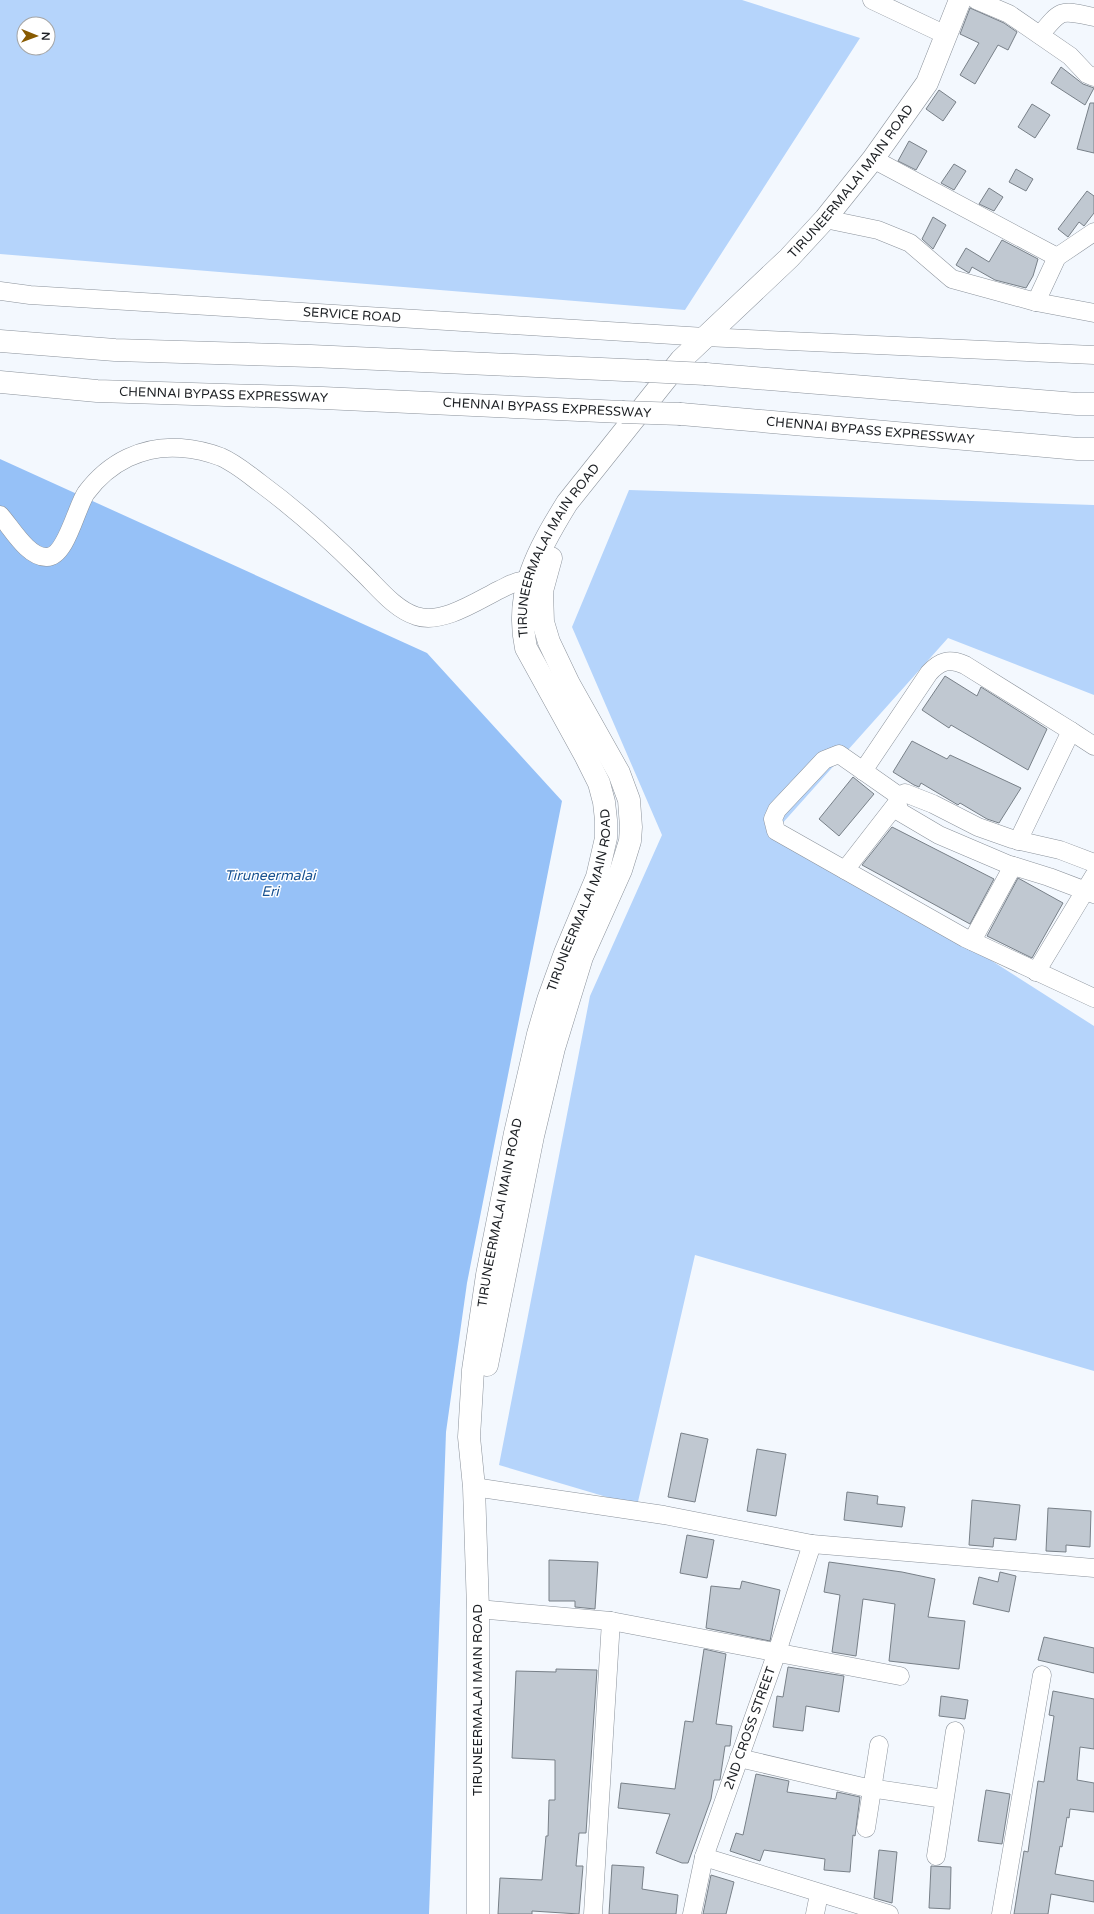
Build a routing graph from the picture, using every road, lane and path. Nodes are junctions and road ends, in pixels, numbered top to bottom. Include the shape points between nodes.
1 (872, 0) edge
2 (960, 0) edge
3 (976, 0) edge
4 (1094, 17) edge
5 (946, 35) junction
6 (1040, 35) junction
7 (1094, 76) edge
8 (873, 159) junction
9 (825, 219) junction
10 (1094, 232) edge
11 (1057, 257) junction
12 (0, 291) edge
13 (1036, 302) junction
14 (1094, 313) edge
15 (705, 337) junction
16 (0, 341) edge
17 (1094, 355) edge
18 (0, 382) edge
19 (1094, 404) edge
20 (1094, 449) edge
21 (0, 515) edge
22 (536, 582) junction
23 (1071, 731) junction
24 (1094, 746) edge
25 (863, 771) junction
26 (898, 800) junction
27 (1018, 840) junction
28 (1094, 863) edge
29 (1013, 866) junction
30 (845, 870) junction
31 (1091, 887) edge
32 (972, 942) junction
33 (1036, 972) junction
34 (1094, 997) edge
35 (474, 1487) junction
36 (812, 1544) junction
37 (1094, 1568) edge
38 (478, 1609) junction
39 (611, 1621) junction
40 (777, 1652) junction
41 (1042, 1675) dead end
42 (900, 1676) dead end
43 (955, 1731) dead end
44 (879, 1745) dead end
45 (738, 1758) junction
46 (868, 1787) junction
47 (944, 1799) junction
48 (866, 1828) dead end
49 (936, 1856) dead end
50 (704, 1857) junction
51 (819, 1894) junction
52 (478, 1914) edge
53 (593, 1914) edge
54 (692, 1914) edge
55 (815, 1914) edge
56 (889, 1914) edge
57 (1001, 1914) edge

1 - 5 street
2 - 5 main road, TIRUNEERMALAI MAIN ROAD
3 - 6 street via 1009,14
4 - 6 street via 1066,11 1056,15
5 - 8 main road, TIRUNEERMALAI MAIN ROAD via 927,83
6 - 7 street via 1070,56 1087,74
8 - 9 main road, TIRUNEERMALAI MAIN ROAD
8 - 11 street
9 - 13 street via 878,230 910,243 952,279
9 - 15 main road, TIRUNEERMALAI MAIN ROAD via 789,258
10 - 11 street
11 - 13 street
12 - 15 street, SERVICE ROAD via 30,295
13 - 14 street
15 - 17 street, SERVICE ROAD
15 - 22 main road, TIRUNEERMALAI MAIN ROAD via 669,395 565,528
16 - 19 main road, bridge via 115,350 706,374
18 - 20 main road, CHENNAI BYPASS EXPRESSWAY, bridge via 97,391 681,414
21 - 22 street via 22,543 39,556 47,557 61,549 77,510 101,476 123,460 142,451 164,448 194,450 222,457 300,513 398,606 418,617 446,616 515,583
22 - 35 main road, TIRUNEERMALAI MAIN ROAD via 549,642 562,671 619,773 628,800 631,827 630,841 621,870 575,977 540,1104 488,1361 477,1438
23 - 24 street
23 - 25 street via 964,665 955,661 945,661 936,665 929,673
23 - 27 street
25 - 26 street
25 - 30 street via 839,754 824,760 777,810 773,819 776,830
26 - 27 street via 905,793 978,827
26 - 29 street via 900,812 939,835
26 - 30 street
27 - 28 street via 1060,850
29 - 31 street
29 - 32 street
30 - 32 street
31 - 33 street
32 - 33 street
33 - 34 street
35 - 36 street via 664,1515
35 - 38 main road, TIRUNEERMALAI MAIN ROAD
36 - 37 street
36 - 40 street, 2ND CROSS STREET
38 - 39 street
38 - 52 main road, TIRUNEERMALAI MAIN ROAD
39 - 40 street
39 - 53 street
40 - 42 street
40 - 45 street, 2ND CROSS STREET
41 - 57 street
43 - 47 street
44 - 46 street
45 - 46 street
45 - 50 street, 2ND CROSS STREET
46 - 47 street
46 - 48 street
47 - 49 street
50 - 51 street
50 - 54 street, 2ND CROSS STREET
51 - 55 street
51 - 56 street

